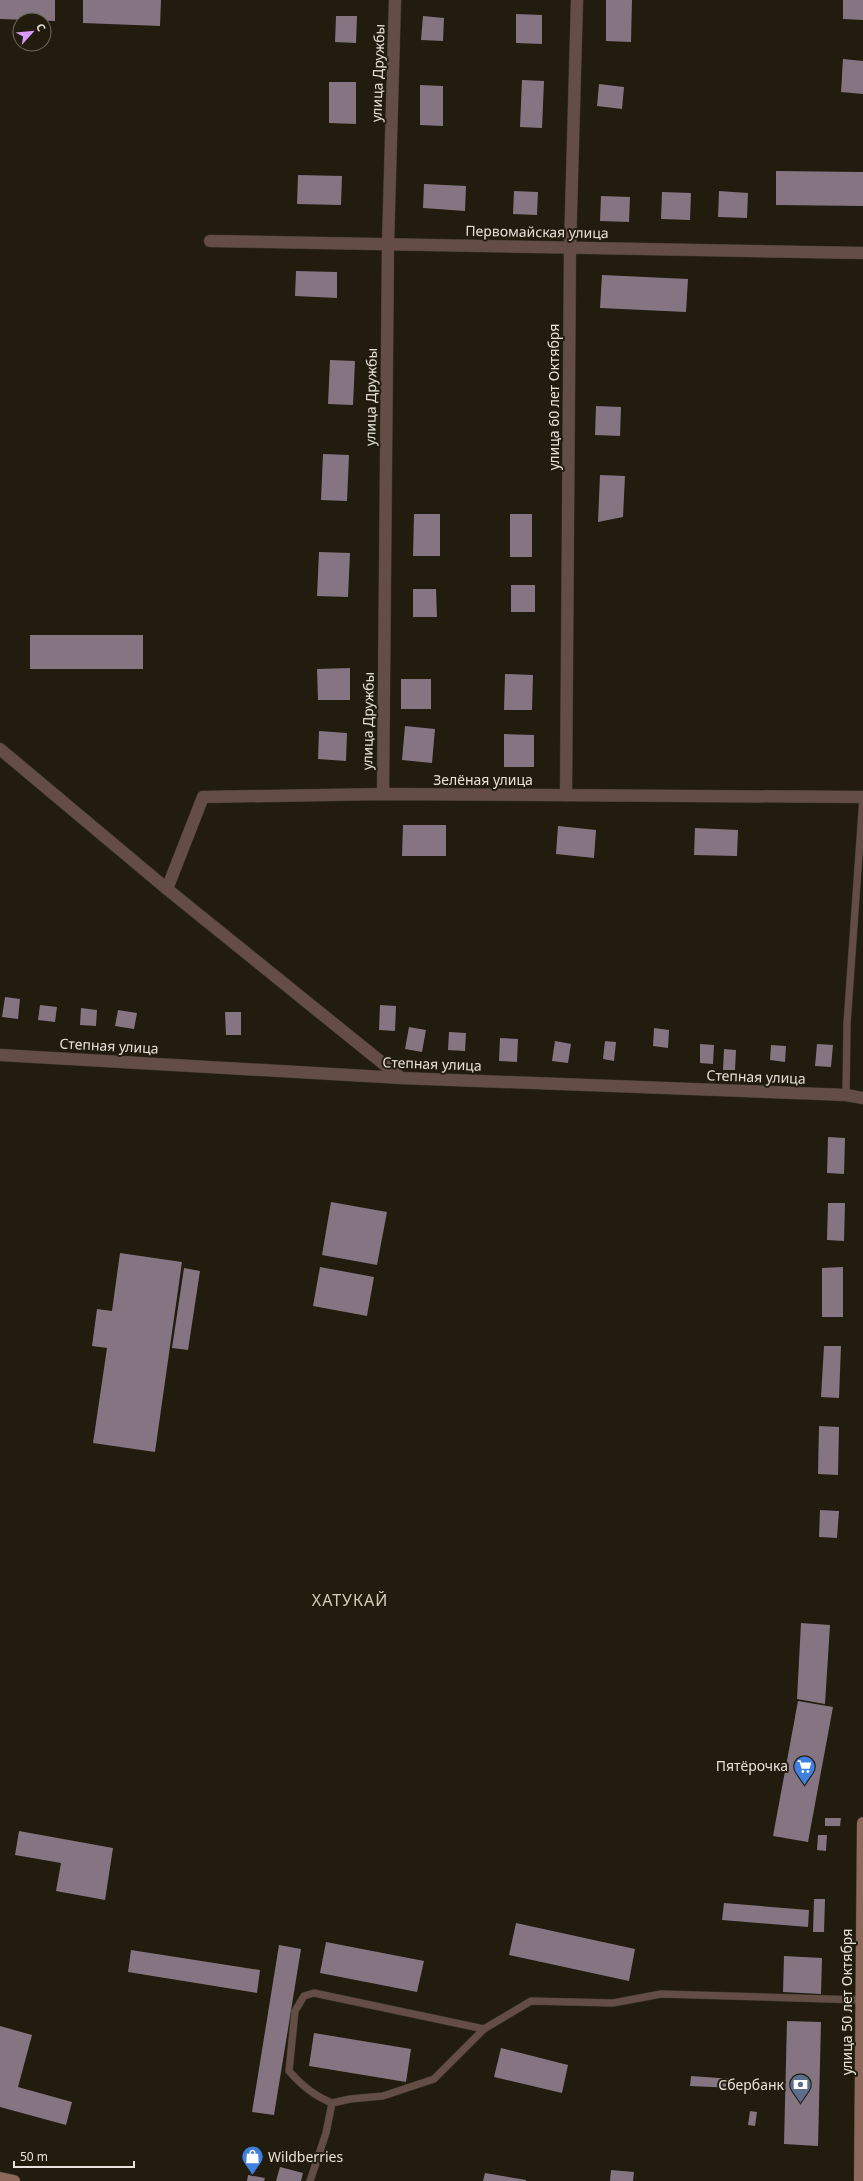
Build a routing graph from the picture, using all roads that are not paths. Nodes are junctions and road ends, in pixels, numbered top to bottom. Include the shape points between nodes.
1 (395, 0) edge
2 (577, 0) edge
3 (210, 241) dead end
4 (388, 244) junction
5 (570, 248) junction
6 (863, 253) edge
7 (0, 749) edge
8 (383, 794) junction
9 (566, 795) junction
10 (863, 797) edge
11 (167, 889) junction
12 (0, 1055) edge
13 (402, 1078) junction
14 (846, 1095) junction
15 (863, 1098) edge
16 (863, 1823) edge
17 (863, 1875) edge
18 (862, 2000) junction
19 (484, 2030) junction
20 (332, 2103) junction
21 (0, 2178) edge
22 (14, 2181) edge
23 (310, 2181) edge
24 (860, 2181) edge

1 - 4 street, улица Дружбы
2 - 5 street, улица 60 лет Октября
3 - 4 street, Первомайская улица
4 - 5 street, Первомайская улица
4 - 8 street, улица Дружбы
5 - 6 street, Первомайская улица
5 - 9 street, улица 60 лет Октября
7 - 11 street
8 - 9 street, Зелёная улица
8 - 11 street, Зелёная улица via 202,797
9 - 10 street, Зелёная улица
10 - 14 lane via 847,1024
11 - 13 street
12 - 13 street, Степная улица
13 - 14 street, Степная улица
14 - 15 street, Степная улица
16 - 17 street, улица 50 лет Октября
17 - 18 street, улица 50 лет Октября
18 - 19 lane via 661,1994 613,2003 531,2001
18 - 24 street, улица 50 лет Октября
19 - 20 lane via 434,2079 383,2096
19 - 20 lane via 314,1993 304,1996 295,2011 289,2071 300,2085
20 - 23 lane via 326,2133
21 - 22 street

